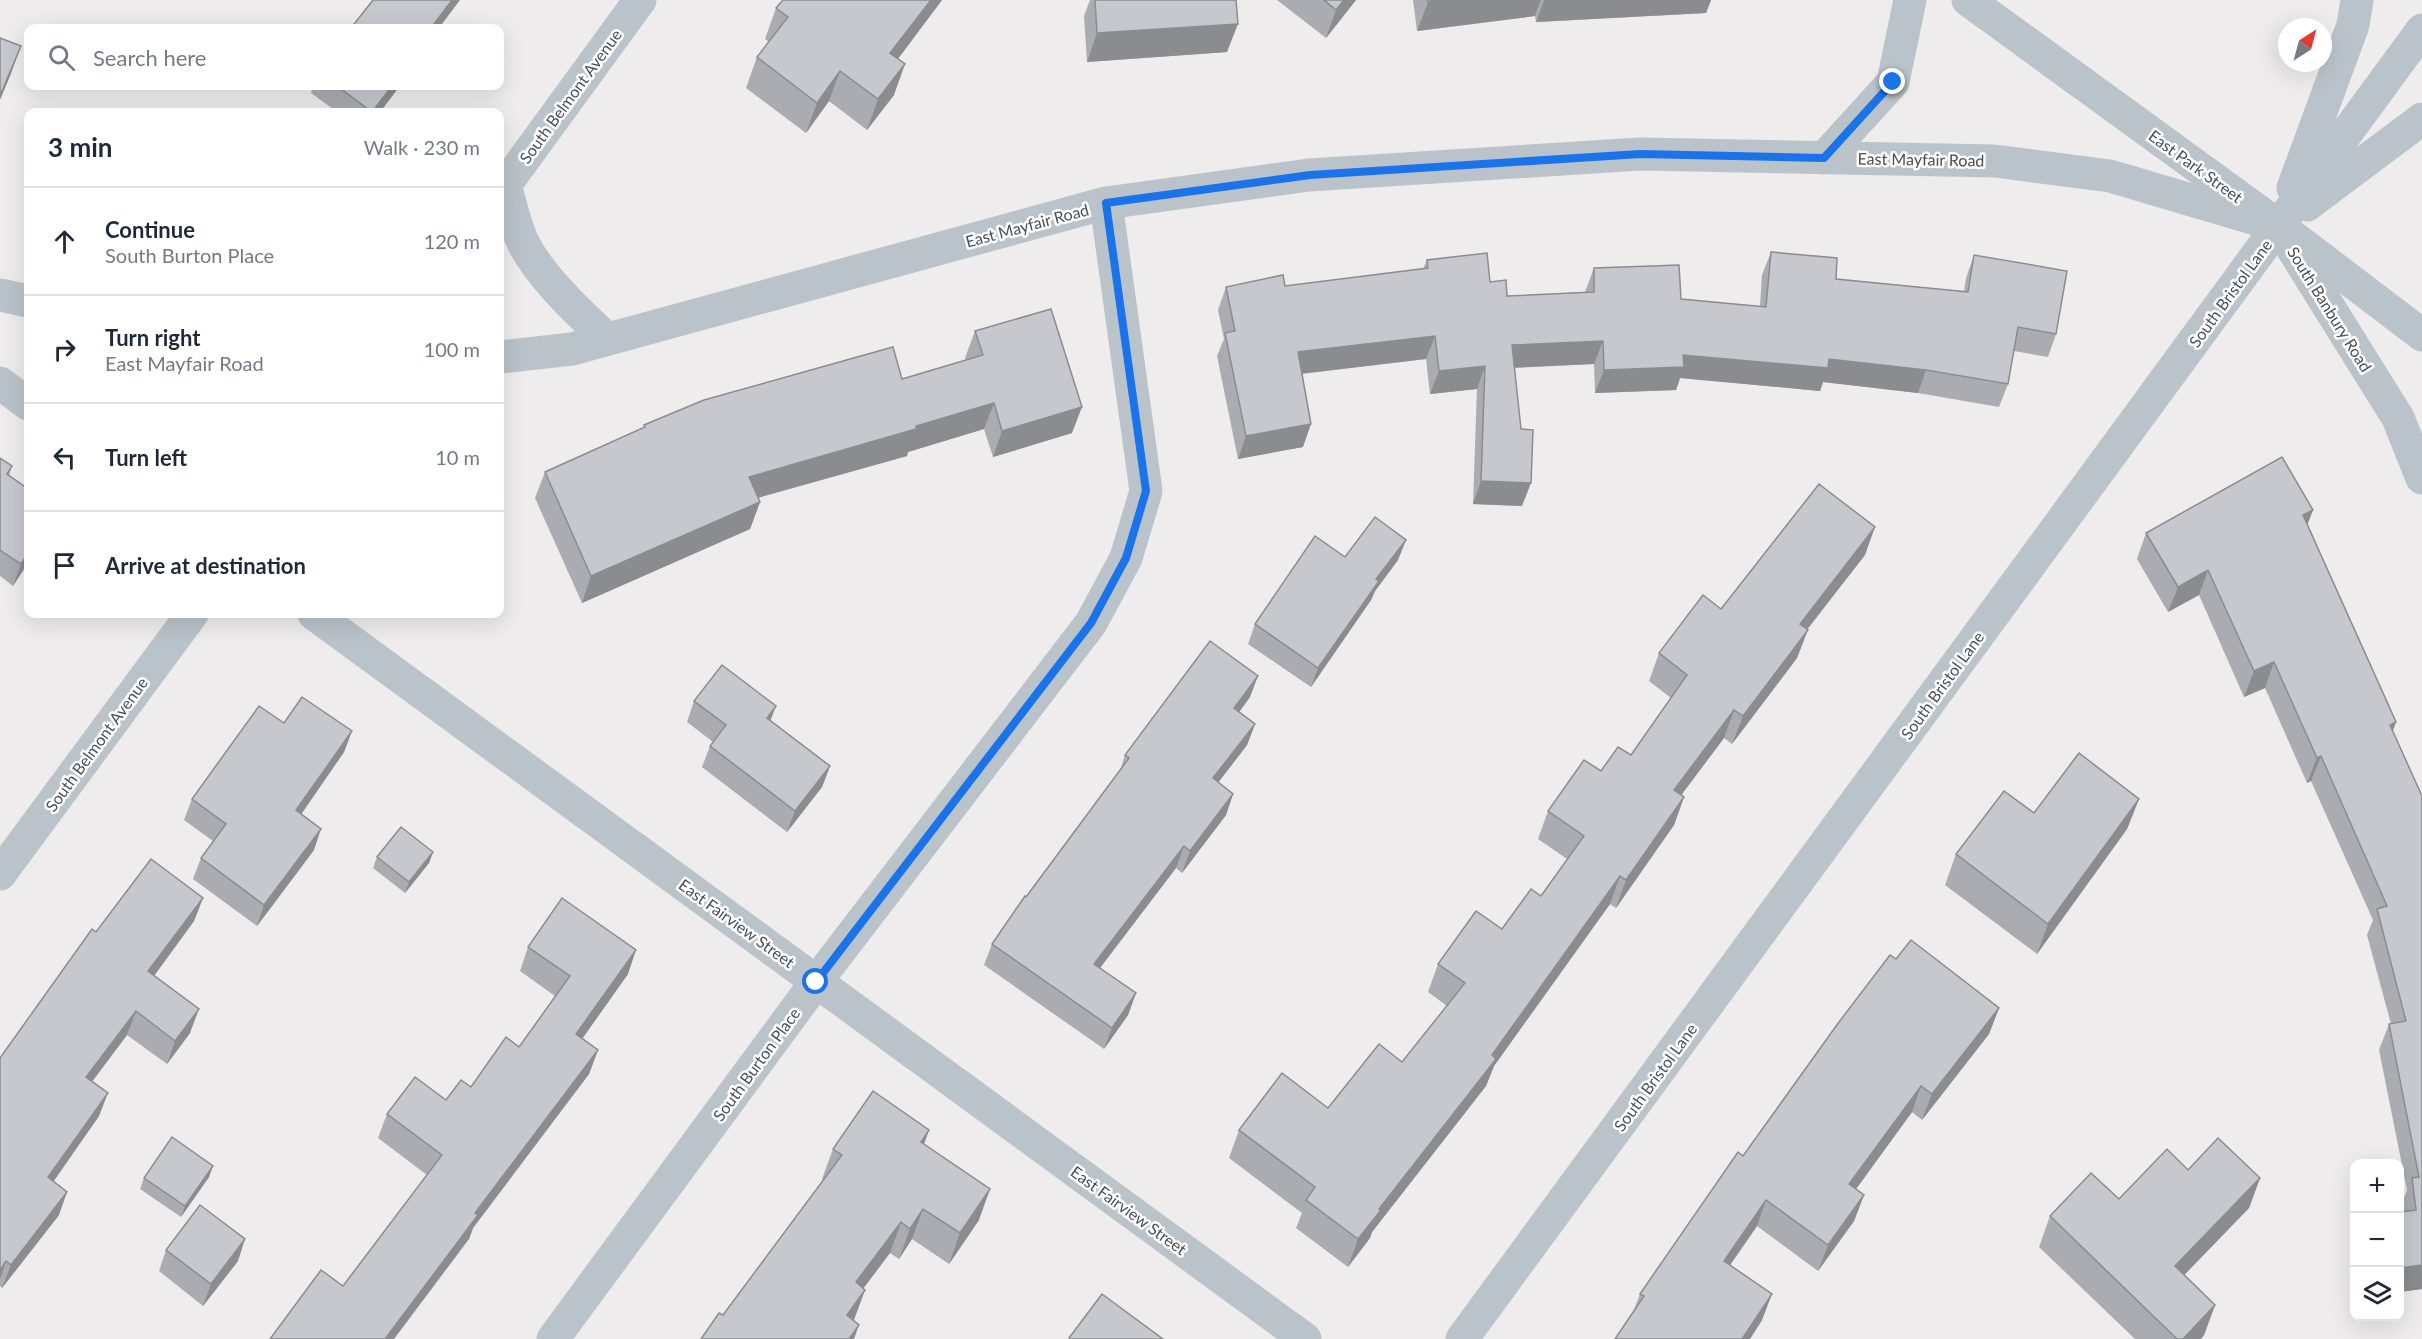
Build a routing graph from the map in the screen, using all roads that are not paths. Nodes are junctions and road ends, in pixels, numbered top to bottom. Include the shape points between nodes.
1 (640, 0) edge
2 (1910, 0) edge
3 (1968, 0) edge
4 (2357, 0) edge
5 (2422, 30) edge
6 (2422, 118) edge
7 (1824, 158) junction
8 (504, 185) edge
9 (504, 193) edge
10 (1106, 203) junction
11 (2279, 226) junction
12 (0, 295) edge
13 (24, 300) edge
14 (2422, 335) edge
15 (607, 339) junction
16 (504, 357) edge
17 (0, 383) edge
18 (24, 401) edge
19 (2422, 478) edge
20 (189, 618) edge
21 (319, 618) edge
22 (0, 874) edge
23 (816, 982) junction
24 (554, 1339) edge
25 (1305, 1339) edge
26 (1462, 1339) edge

1 - 8 street, South Belmont Avenue
2 - 7 street via 1893,82
3 - 11 street, East Park Street
4 - 11 street via 2353,25
5 - 11 street, South Bristol Lane
6 - 11 street
7 - 10 street, East Mayfair Road via 1640,154 1368,171 1310,175
7 - 11 street, East Mayfair Road via 1995,160 2110,176
9 - 15 street via 522,239 547,278
10 - 15 street, East Mayfair Road
10 - 23 street, South Burton Place via 1146,491 1126,558 1091,623
11 - 14 street, East Park Street
11 - 19 street, South Banbury Road via 2398,418
11 - 26 street, South Bristol Lane
12 - 13 street
15 - 16 street, East Mayfair Road via 572,349
17 - 18 street
20 - 22 street, South Belmont Avenue
21 - 23 street, East Fairview Street
23 - 24 street, South Burton Place
23 - 25 street, East Fairview Street

